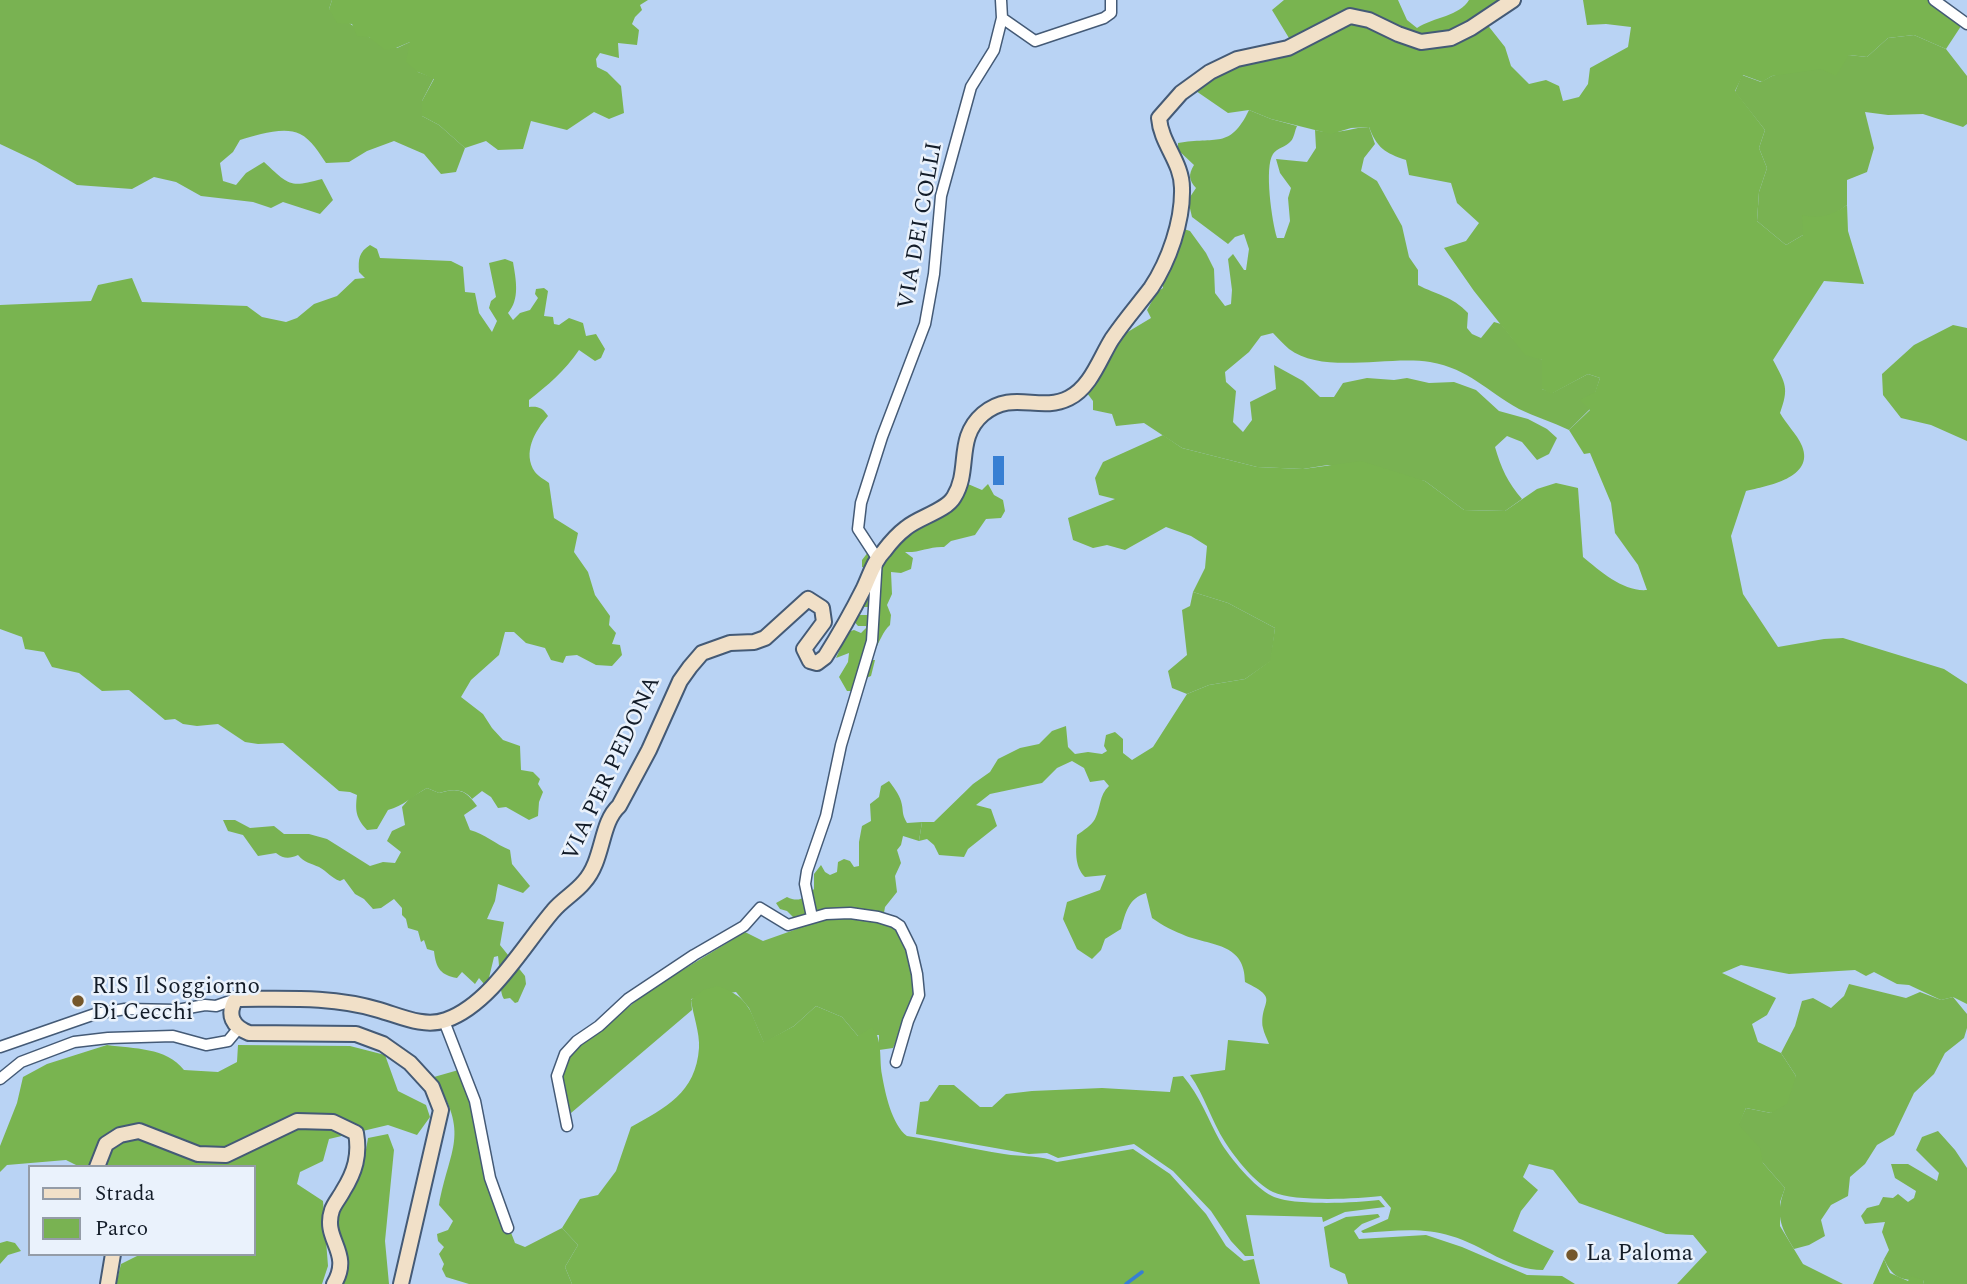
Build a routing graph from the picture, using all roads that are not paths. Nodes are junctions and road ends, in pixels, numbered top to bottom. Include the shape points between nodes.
1 (1111, 0) edge
2 (1513, 0) edge
3 (1934, 0) edge
4 (1001, 1) edge
5 (1002, 18) junction
6 (1967, 24) edge
7 (877, 558) junction
8 (812, 917) junction
9 (236, 999) junction
10 (444, 1021) junction
11 (238, 1029) junction
12 (0, 1047) edge
13 (896, 1062) dead end
14 (0, 1079) edge
15 (567, 1126) dead end
16 (98, 1165) edge
17 (508, 1228) dead end
18 (113, 1256) edge
19 (108, 1284) edge
20 (334, 1284) edge
21 (401, 1284) edge

1 - 5 street via 1111,13 1104,18 1035,41
2 - 7 street via 1451,38 1421,42 1350,16 1288,48 1237,59 1181,93 1159,118 1180,168 1182,206 1153,285 1113,337 1088,382 1069,398 1047,403 1003,401 982,415 968,433 955,496 945,507 905,528
3 - 6 street
4 - 5 street, VIA DEI COLLI
5 - 7 street, VIA DEI COLLI via 994,50 971,87 944,184 925,324 861,503 858,528
7 - 8 street via 872,641 805,884
7 - 10 street, VIA PER PEDONA via 833,644 817,663 810,661 804,649 824,622 822,608 808,599 765,638 702,653 680,681 649,750 614,811 594,870 553,911 480,999
8 - 13 street via 850,913 878,917 894,922 906,935 919,995
8 - 15 street via 788,925 760,908 744,926 638,992 577,1041 565,1054 557,1076
9 - 10 street via 335,999 404,1020
9 - 11 street via 231,1011
9 - 12 street via 170,1011 105,1012
10 - 17 street via 475,1101 490,1178
11 - 14 street via 228,1041 206,1045 173,1036 74,1042 21,1062
11 - 21 street via 260,1034 356,1034 383,1044 410,1063 432,1087 441,1110
16 - 20 street via 106,1144 139,1131 198,1154 226,1155 297,1121 333,1122 356,1133 359,1153 349,1182 331,1210 330,1234 342,1256
18 - 19 street

